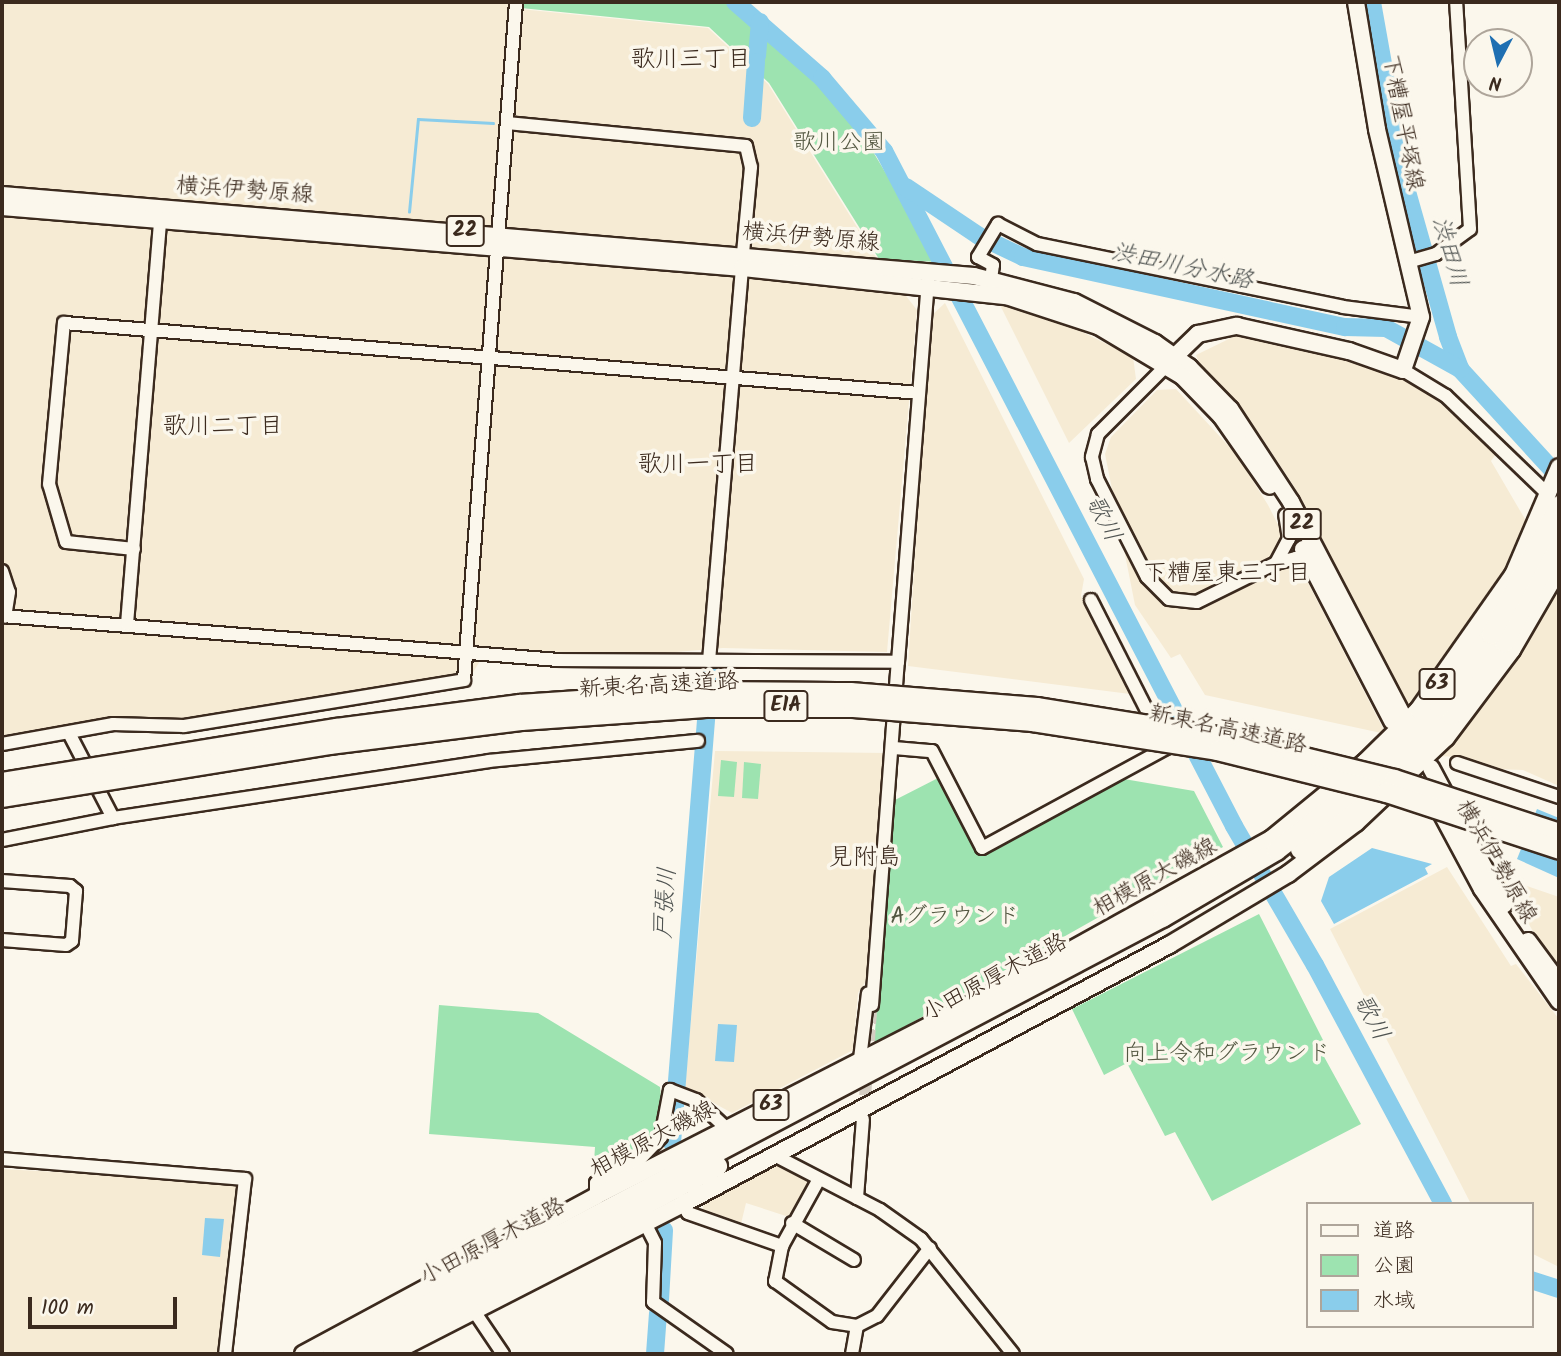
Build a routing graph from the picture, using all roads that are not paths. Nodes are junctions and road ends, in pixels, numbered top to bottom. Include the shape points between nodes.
1 (516, 2) edge
2 (1356, 2) edge
3 (1456, 2) edge
4 (507, 123) junction
5 (2, 195) edge
6 (2, 207) edge
7 (160, 219) junction
8 (497, 241) junction
9 (743, 261) junction
10 (1408, 262) junction
11 (933, 279) junction
12 (987, 285) junction
13 (1420, 322) junction
14 (152, 330) junction
15 (488, 360) junction
16 (1170, 360) junction
17 (1404, 367) junction
18 (734, 379) junction
19 (919, 393) junction
20 (1559, 467) edge
21 (1553, 496) edge
22 (1286, 515) junction
23 (1559, 538) edge
24 (134, 549) junction
25 (1276, 563) junction
26 (1312, 567) junction
27 (1559, 569) edge
28 (2, 571) edge
29 (1091, 600) dead end
30 (4, 617) edge
31 (127, 624) junction
32 (466, 652) junction
33 (709, 661) junction
34 (898, 662) junction
35 (69, 733) junction
36 (698, 741) dead end
37 (2, 744) edge
38 (894, 748) junction
39 (1457, 763) dead end
40 (2, 782) edge
41 (2, 797) edge
42 (1559, 797) edge
43 (150, 813) junction
44 (113, 818) junction
45 (168, 819) dead end
46 (1559, 833) edge
47 (2, 840) edge
48 (1559, 849) edge
49 (1279, 856) junction
50 (1248, 876) junction
51 (2, 881) edge
52 (2, 940) edge
53 (1559, 983) edge
54 (873, 988) junction
55 (1559, 1001) edge
56 (872, 1005) tunnel mouth
57 (860, 1059) junction
58 (863, 1119) tunnel mouth
59 (726, 1128) junction
60 (774, 1155) junction
61 (2, 1158) edge
62 (819, 1179) junction
63 (596, 1196) junction
64 (857, 1198) junction
65 (683, 1204) junction
66 (645, 1223) junction
67 (792, 1223) junction
68 (782, 1246) junction
69 (930, 1248) junction
70 (855, 1260) dead end
71 (474, 1311) junction
72 (857, 1326) junction
73 (228, 1328) junction
74 (855, 1352) edge
75 (1006, 1352) edge
76 (225, 1354) edge
77 (232, 1354) edge
78 (303, 1354) edge
79 (332, 1354) edge
80 (363, 1354) edge
81 (390, 1354) edge
82 (503, 1354) edge
83 (727, 1354) edge

1 - 4 street
2 - 10 main road, 下糟屋平塚線 via 1377,129
3 - 10 street via 1470,229 1436,254
4 - 8 street
4 - 9 street via 746,146 751,167
5 - 8 main road, 横浜伊勢原線 / 22
6 - 7 main road, 横浜伊勢原線 / 22
7 - 8 main road, 横浜伊勢原線 / 22
7 - 14 street
8 - 9 main road, 横浜伊勢原線 / 22
8 - 15 street
9 - 11 main road, 横浜伊勢原線 / 22
9 - 18 street
10 - 13 main road, 下糟屋平塚線
11 - 12 main road, 横浜伊勢原線 / 22
11 - 12 main road, 横浜伊勢原線 / 22 via 974,276
11 - 19 street
12 - 13 street via 993,265 978,257 999,224 1037,244
12 - 16 main road, 横浜伊勢原線 / 22 via 1067,312
13 - 17 main road
14 - 15 street
14 - 24 street
14 - 24 street via 64,323 49,484 66,542
15 - 18 street
15 - 32 street
16 - 17 main road via 1207,330 1237,327
16 - 22 main road, 横浜伊勢原線 / 22 via 1222,416
16 - 25 street via 1098,434 1092,457 1097,479 1147,577 1169,599 1197,602
16 - 26 main road, 横浜伊勢原線 / 22 via 1230,409 1266,458 1396,717
17 - 21 street via 1446,396
18 - 19 street
18 - 33 street
19 - 34 street
20 - 21 main road
21 - 49 highway, 小田原厚木道路 via 1491,634 1439,706 1368,778
22 - 25 street via 1289,538
22 - 26 main road, 横浜伊勢原線 / 22
23 - 49 highway, 小田原厚木道路 via 1504,642 1451,715 1382,785
24 - 31 street
25 - 26 street via 1296,558
27 - 49 main road, 相模原大磯線 / 63 via 1513,650 1446,738 1356,823
28 - 30 street via 9,592
29 - 38 street via 1166,748 982,848 932,751
30 - 31 street
31 - 32 street
32 - 33 street via 559,660
32 - 35 street via 464,680 460,681 184,726 121,723
33 - 34 street
34 - 38 street
35 - 37 street
35 - 44 street
36 - 43 street via 489,761
38 - 54 street
39 - 42 street
40 - 46 highway, 新東名高速道路 / E1A, bridge via 519,704 708,691 850,692 1035,707 1218,736 1394,779
41 - 48 highway, 新東名高速道路 / E1A, bridge via 329,744 521,720 709,707 853,707 1032,721 1217,750 1386,792
43 - 44 street
43 - 45 street
44 - 47 street
49 - 50 highway, 小田原厚木道路
49 - 50 main road, 相模原大磯線 / 63
50 - 57 main road, 相模原大磯線 / 63 via 1002,988
50 - 60 main road, 相模原大磯線 / 63 via 1169,945
50 - 79 highway, 小田原厚木道路
50 - 80 highway, 小田原厚木道路
51 - 52 street via 70,886 76,891 72,941 66,945
53 - 55 main road, 横浜伊勢原線 via 1505,907 1427,773 1482,889
54 - 56 street
54 - 57 street via 864,1000
57 - 59 main road, 相模原大磯線 / 63
58 - 64 street
59 - 63 main road, 相模原大磯線 / 63
59 - 63 street via 714,1113 675,1090 653,1149 596,1182
60 - 62 street
60 - 65 main road, 相模原大磯線 / 63
61 - 73 street via 245,1179
62 - 64 street
62 - 67 street
63 - 78 main road, 相模原大磯線 / 63
64 - 69 street via 908,1228
65 - 66 main road, 相模原大磯線 / 63
65 - 68 street via 688,1213
66 - 71 main road, 相模原大磯線 / 63
66 - 83 street via 656,1244 653,1302
67 - 68 street
67 - 70 street
68 - 72 street via 776,1285 804,1298 832,1322
69 - 72 street via 892,1301
69 - 75 street
71 - 81 main road, 相模原大磯線 / 63
71 - 82 street
72 - 74 street
73 - 76 street
73 - 77 street via 233,1331

